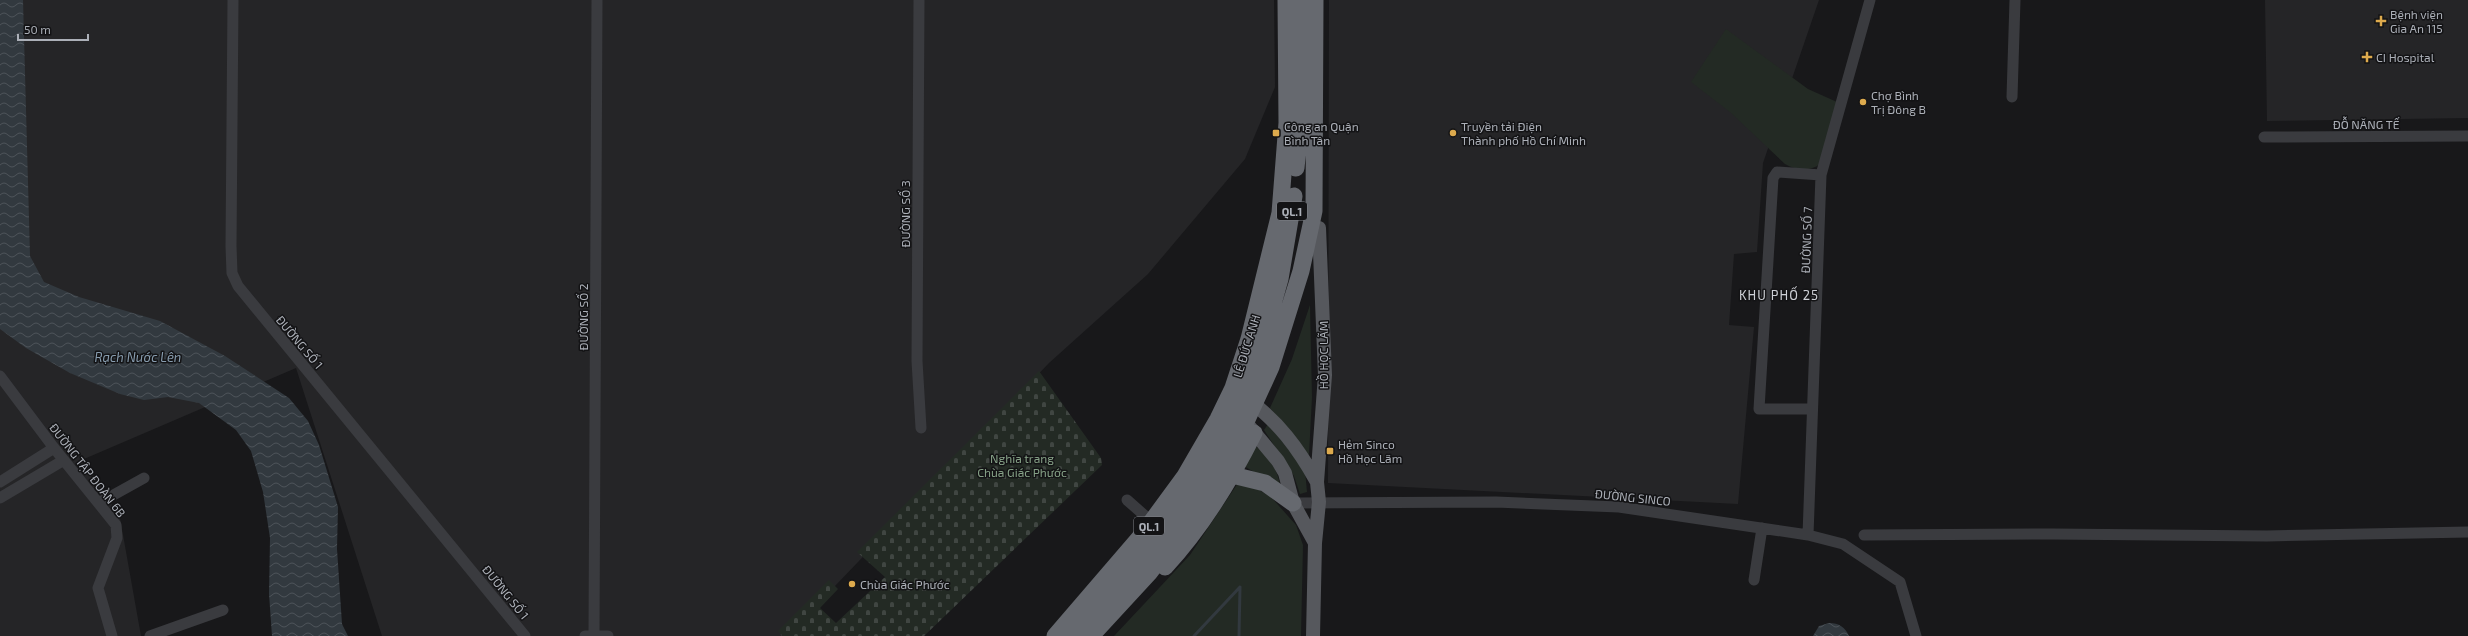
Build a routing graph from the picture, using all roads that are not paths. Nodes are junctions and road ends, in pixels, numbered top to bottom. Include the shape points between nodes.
1 (233, 0) edge
2 (597, 0) edge
3 (919, 0) edge
4 (1286, 0) edge
5 (1302, 0) edge
6 (1316, 0) edge
7 (1325, 0) edge
8 (1870, 0) edge
9 (2015, 0) edge
10 (2012, 97) dead end
11 (2468, 136) edge
12 (2264, 137) dead end
13 (1821, 175) junction
14 (1314, 211) junction
15 (1319, 228) junction
16 (0, 376) edge
17 (1249, 400) junction
18 (1812, 409) junction
19 (1240, 418) junction
20 (921, 428) dead end
21 (54, 448) junction
22 (64, 460) junction
23 (1227, 473) junction
24 (144, 478) dead end
25 (0, 482) edge
26 (1317, 482) junction
27 (0, 498) edge
28 (1127, 500) dead end
29 (1319, 502) junction
30 (99, 503) junction
31 (1293, 504) junction
32 (1152, 522) junction
33 (1762, 528) junction
34 (2468, 532) edge
35 (1808, 535) junction
36 (1864, 535) dead end
37 (1315, 543) junction
38 (1754, 580) dead end
39 (223, 610) dead end
40 (590, 635) edge
41 (112, 636) edge
42 (150, 636) edge
43 (524, 636) edge
44 (608, 636) edge
45 (1055, 636) edge
46 (1072, 636) edge
47 (1091, 636) edge
48 (1103, 636) edge
49 (1313, 636) edge
50 (1916, 636) edge

1 - 43 street, ĐƯỜNG SỐ 1 via 231,246 232,272 238,286
2 - 40 street, ĐƯỜNG SỐ 2
3 - 20 street, ĐƯỜNG SỐ 3 via 917,361
4 - 17 highway, LÊ ĐỨC ANH / QL.1 via 1287,123 1280,213 1253,323
5 - 17 highway, LÊ ĐỨC ANH / QL.1 via 1302,107 1286,254
6 - 14 highway, LÊ ĐỨC ANH / QL.1
7 - 15 highway, LÊ ĐỨC ANH / QL.1 via 1325,128
8 - 13 street, ĐƯỜNG SỐ 7
9 - 10 street
11 - 12 street, ĐỖ NĂNG TẾ
13 - 18 street, ĐƯỜNG SỐ 7
13 - 18 street via 1777,172 1773,178 1759,409
14 - 15 highway
14 - 17 highway, LÊ ĐỨC ANH / QL.1 via 1301,271 1271,367
15 - 17 highway, LÊ ĐỨC ANH / QL.1 via 1282,371
15 - 26 main road, HỒ HỌC LÃM via 1325,375
16 - 21 street, ĐƯỜNG TẬP ĐOÀN 6B
17 - 19 highway, LÊ ĐỨC ANH / QL.1
17 - 19 highway, LÊ ĐỨC ANH / QL.1
17 - 26 main road, HỒ HỌC LÃM via 1299,450
18 - 35 street, ĐƯỜNG SỐ 7
19 - 23 highway, LÊ ĐỨC ANH / QL.1
19 - 31 main road via 1269,447 1285,473
19 - 32 highway, LÊ ĐỨC ANH / QL.1 via 1185,476
19 - 46 highway, LÊ ĐỨC ANH / QL.1 via 1175,514 1111,594
21 - 22 street, ĐƯỜNG TẬP ĐOÀN 6B
21 - 25 street
22 - 27 street
22 - 30 street, ĐƯỜNG TẬP ĐOÀN 6B
23 - 31 highway via 1265,483
23 - 47 highway, LÊ ĐỨC ANH / QL.1 via 1150,572
23 - 48 highway, LÊ ĐỨC ANH / QL.1 via 1183,548
24 - 30 street
26 - 29 main road, HỒ HỌC LÃM
28 - 32 street
29 - 31 street, ĐƯỜNG SINCO
29 - 33 street, ĐƯỜNG SINCO via 1496,502 1619,507
29 - 37 main road, HỒ HỌC LÃM
30 - 41 street, ĐƯỜNG TẬP ĐOÀN 6B via 116,525 117,538 98,588
31 - 37 main road
32 - 45 highway, LÊ ĐỨC ANH / QL.1
33 - 35 street, ĐƯỜNG SINCO
33 - 38 street
34 - 36 street via 2267,536
35 - 50 street, ĐƯỜNG SINCO via 1843,544 1900,582
37 - 49 main road, HỒ HỌC LÃM
39 - 42 street
40 - 44 street

